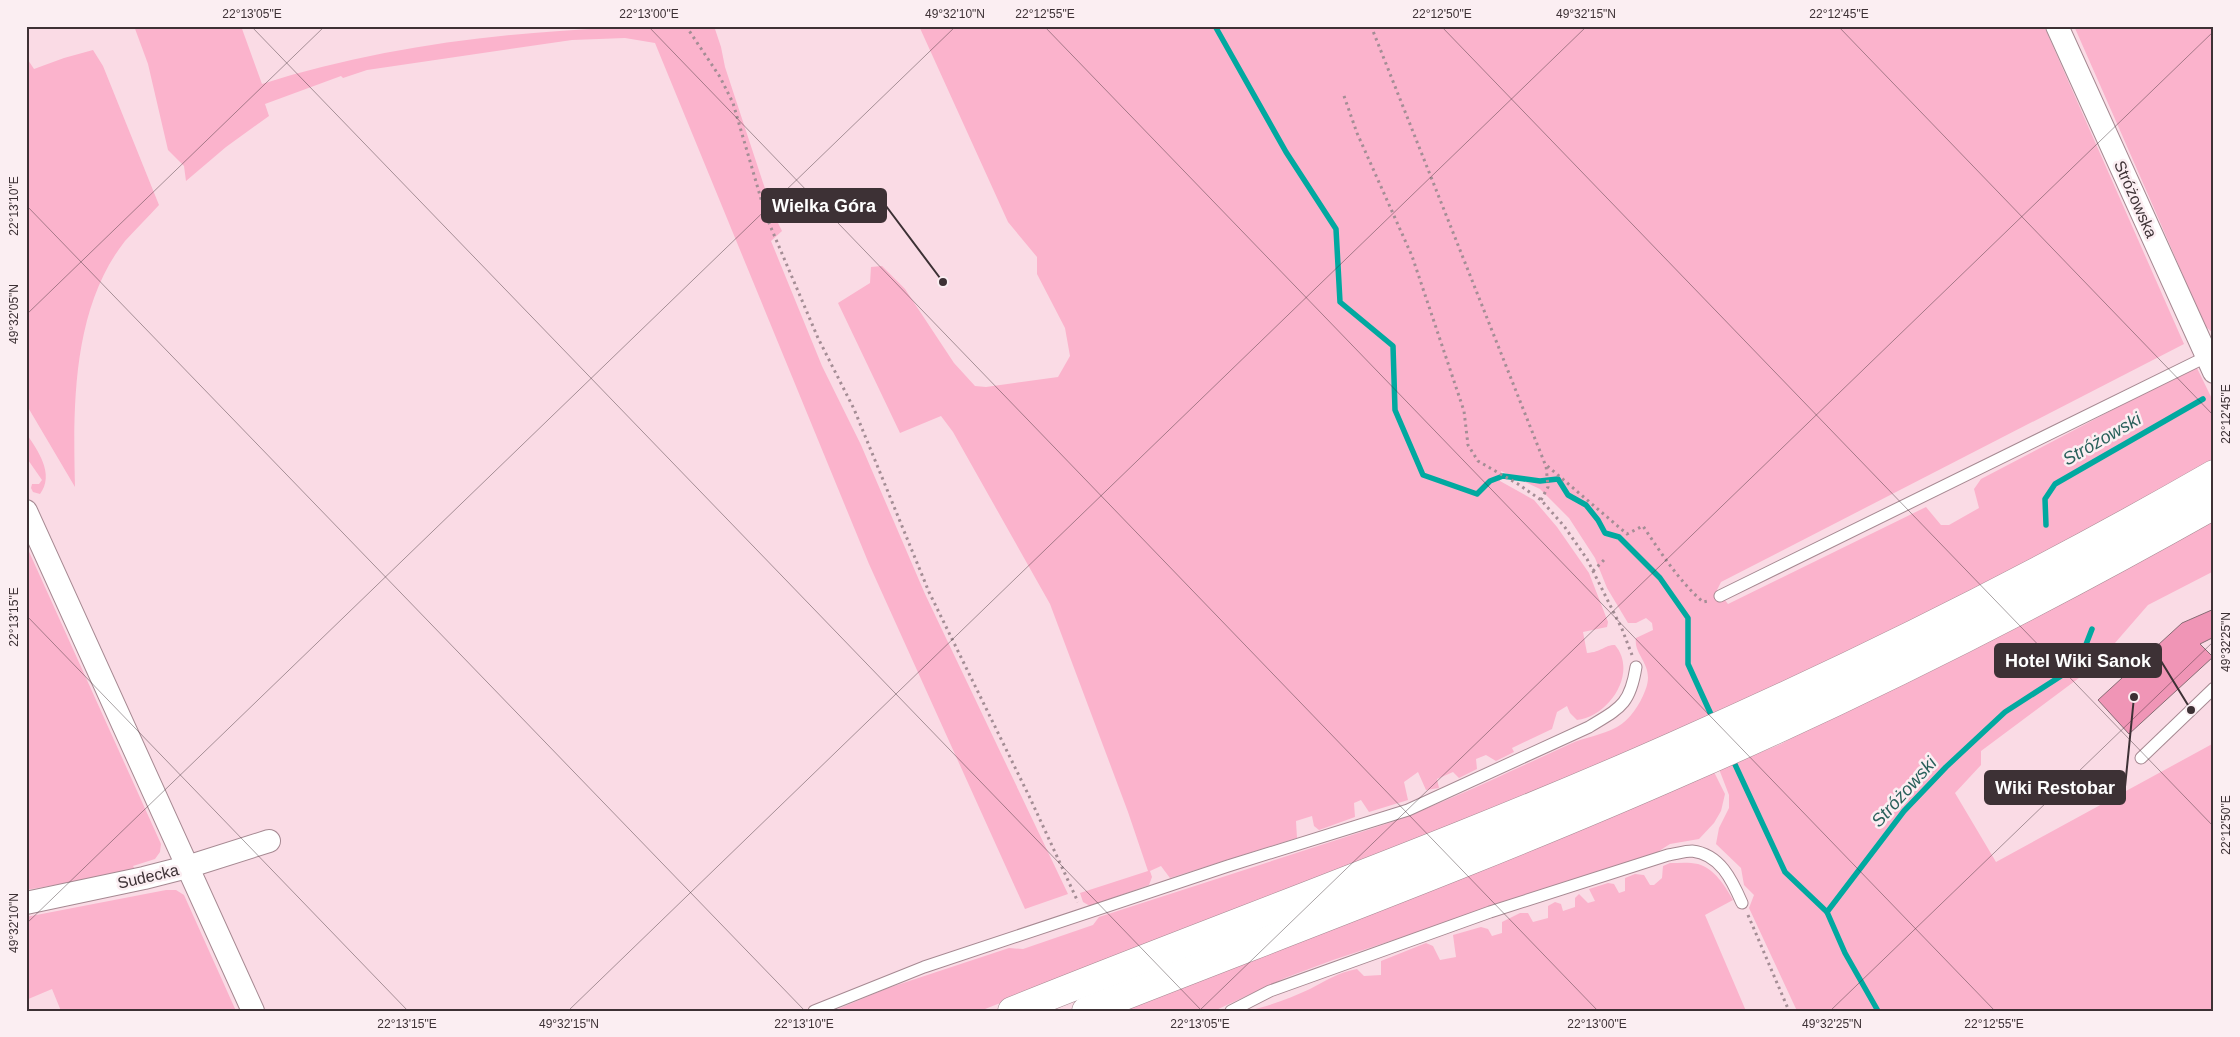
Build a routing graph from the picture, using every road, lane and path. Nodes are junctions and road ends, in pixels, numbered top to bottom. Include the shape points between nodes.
1 (686, 26) edge
2 (1371, 26) edge
3 (2057, 26) edge
4 (1344, 96) dead end
5 (2211, 360) edge
6 (1545, 464) junction
7 (2214, 474) edge
8 (1541, 500) junction
9 (2214, 505) edge
10 (26, 511) edge
11 (1606, 558) dead end
12 (1593, 571) junction
13 (1720, 596) joint
14 (1636, 667) joint
15 (2214, 688) edge
16 (2141, 758) dead end
17 (268, 841) dead end
18 (187, 867) junction
19 (26, 903) edge
20 (1742, 903) joint
21 (1084, 914) junction
22 (253, 1011) edge
23 (814, 1011) edge
24 (1012, 1011) edge
25 (1086, 1011) edge
26 (1231, 1011) edge
27 (1789, 1011) edge

1 - 21 path via 733,103 766,216 818,338 854,409 929,592
2 - 6 path
3 - 5 street, Stróżowska
4 - 8 path via 1357,133 1412,256 1464,411 1468,445 1478,461
5 - 13 lane
6 - 8 path via 1548,487
6 - 13 path via 1628,534 1643,526 1667,562 1703,602
7 - 24 main road via 2007,587 1858,662 1675,746 1512,814
8 - 12 path via 1564,526
9 - 25 main road via 1988,627 1688,770 1538,833
10 - 18 street
11 - 12 path
12 - 14 path via 1622,629
14 - 21 lane via 1626,702 1607,716 1408,810
15 - 16 lane
17 - 18 street, Sudecka
18 - 19 street, Sudecka
18 - 22 street
20 - 26 lane via 1731,877 1715,859 1692,851 1668,855 1490,912 1270,991
20 - 27 path
21 - 23 lane via 924,967

